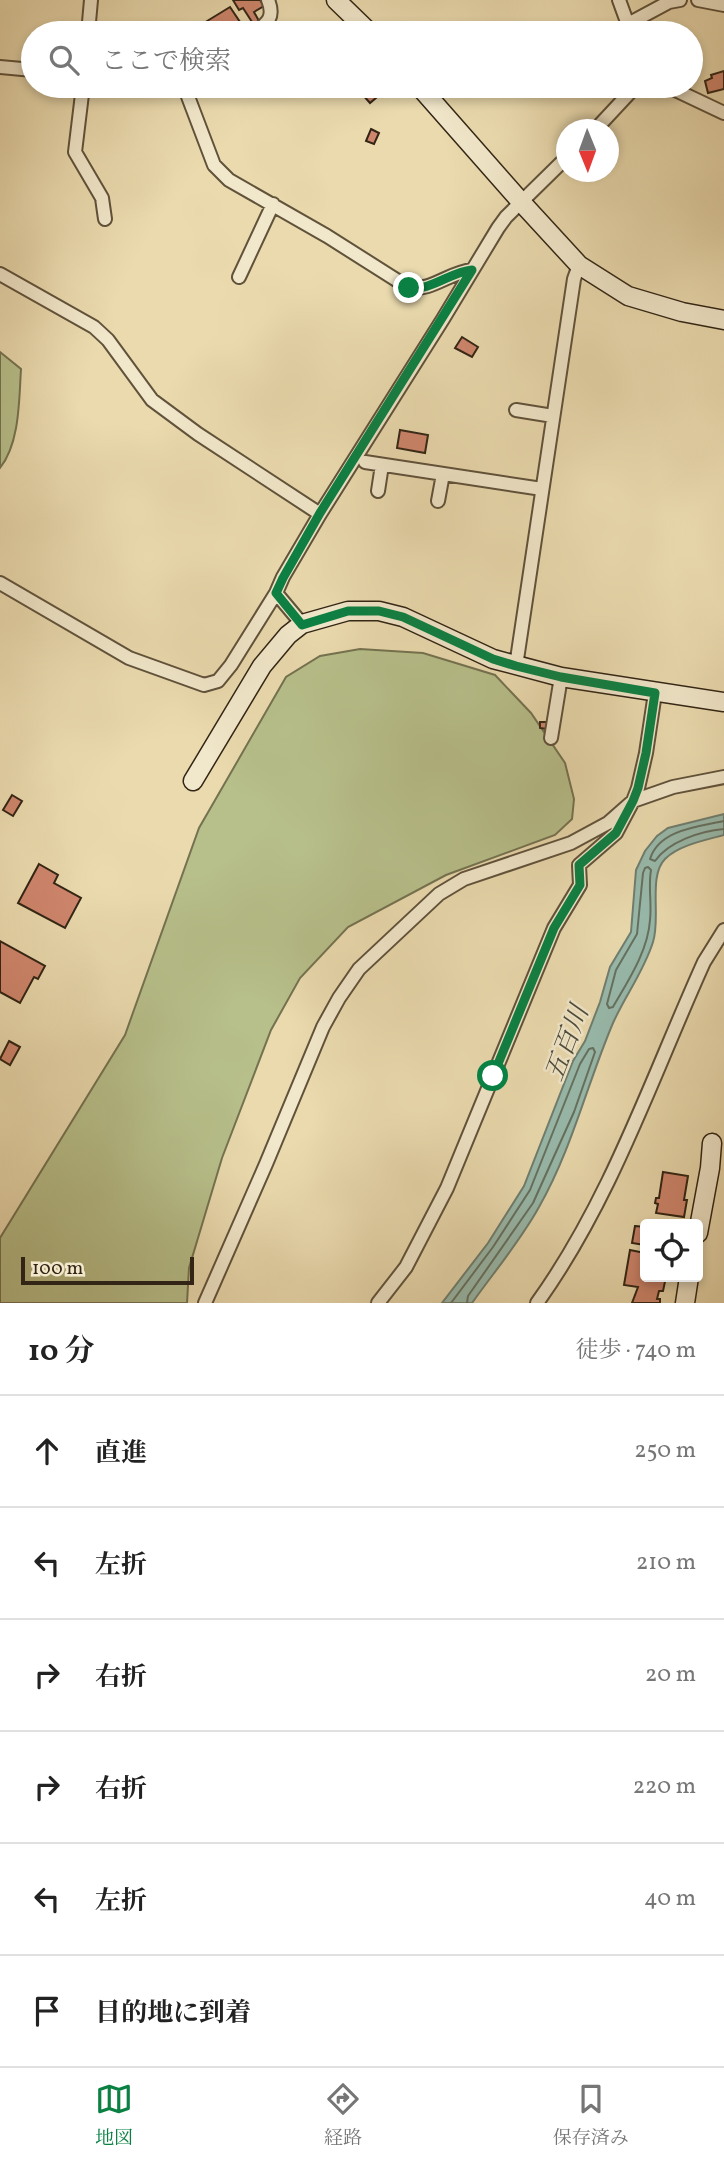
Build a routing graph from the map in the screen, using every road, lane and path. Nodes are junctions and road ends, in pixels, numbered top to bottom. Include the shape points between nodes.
1 (91, 0) edge
2 (268, 0) edge
3 (336, 0) edge
4 (619, 0) edge
5 (680, 0) edge
6 (698, 0) edge
7 (724, 5) edge
8 (89, 21) edge
9 (269, 21) edge
10 (358, 21) edge
11 (627, 21) edge
12 (642, 21) edge
13 (0, 67) edge
14 (21, 69) edge
15 (82, 98) edge
16 (189, 98) edge
17 (430, 98) edge
18 (625, 98) edge
19 (692, 98) edge
20 (724, 113) edge
21 (605, 119) edge
22 (556, 168) edge
23 (522, 203) junction
24 (273, 204) junction
25 (105, 219) dead end
26 (579, 265) junction
27 (472, 270) junction
28 (0, 274) edge
29 (239, 277) dead end
30 (724, 320) edge
31 (516, 410) dead end
32 (554, 416) junction
33 (365, 462) dead end
34 (382, 465) junction
35 (443, 474) junction
36 (542, 489) junction
37 (378, 491) dead end
38 (438, 501) dead end
39 (320, 513) junction
40 (0, 583) edge
41 (276, 593) junction
42 (302, 625) junction
43 (516, 666) junction
44 (561, 677) junction
45 (655, 693) junction
46 (724, 702) edge
47 (551, 738) dead end
48 (724, 777) edge
49 (193, 781) dead end
50 (633, 801) junction
51 (724, 930) edge
52 (718, 1143) edge
53 (701, 1219) edge
54 (688, 1282) edge
55 (205, 1303) edge
56 (378, 1303) edge
57 (537, 1303) edge
58 (685, 1303) edge

1 - 8 street
2 - 9 street
3 - 10 street
4 - 11 street
5 - 12 street via 669,2
6 - 7 street
13 - 14 street
15 - 25 street via 75,152 102,198
16 - 24 street via 214,165 229,180
17 - 23 street
18 - 21 street
19 - 20 street
22 - 23 street
23 - 26 street
23 - 27 street via 506,217
24 - 27 street via 409,288 423,288
24 - 29 street
26 - 30 street via 628,296
26 - 32 street
27 - 39 street
28 - 39 street via 94,327 152,400
31 - 32 street
32 - 36 street
33 - 34 street
34 - 35 street
34 - 37 street
35 - 36 street
35 - 38 street
36 - 43 street
39 - 41 street
40 - 41 street via 129,658 204,685 218,681 231,665
41 - 42 street
42 - 43 street via 348,611 379,611
42 - 49 street via 262,666
43 - 44 street
44 - 45 street
44 - 47 street
45 - 46 street
45 - 50 street
48 - 50 street
50 - 55 street via 608,823 571,843 464,879 439,894 359,969 323,1027
50 - 56 street via 616,833 579,865 580,885 554,928 447,1188 406,1267
51 - 57 street via 704,962 612,1176
52 - 53 street
54 - 58 street

